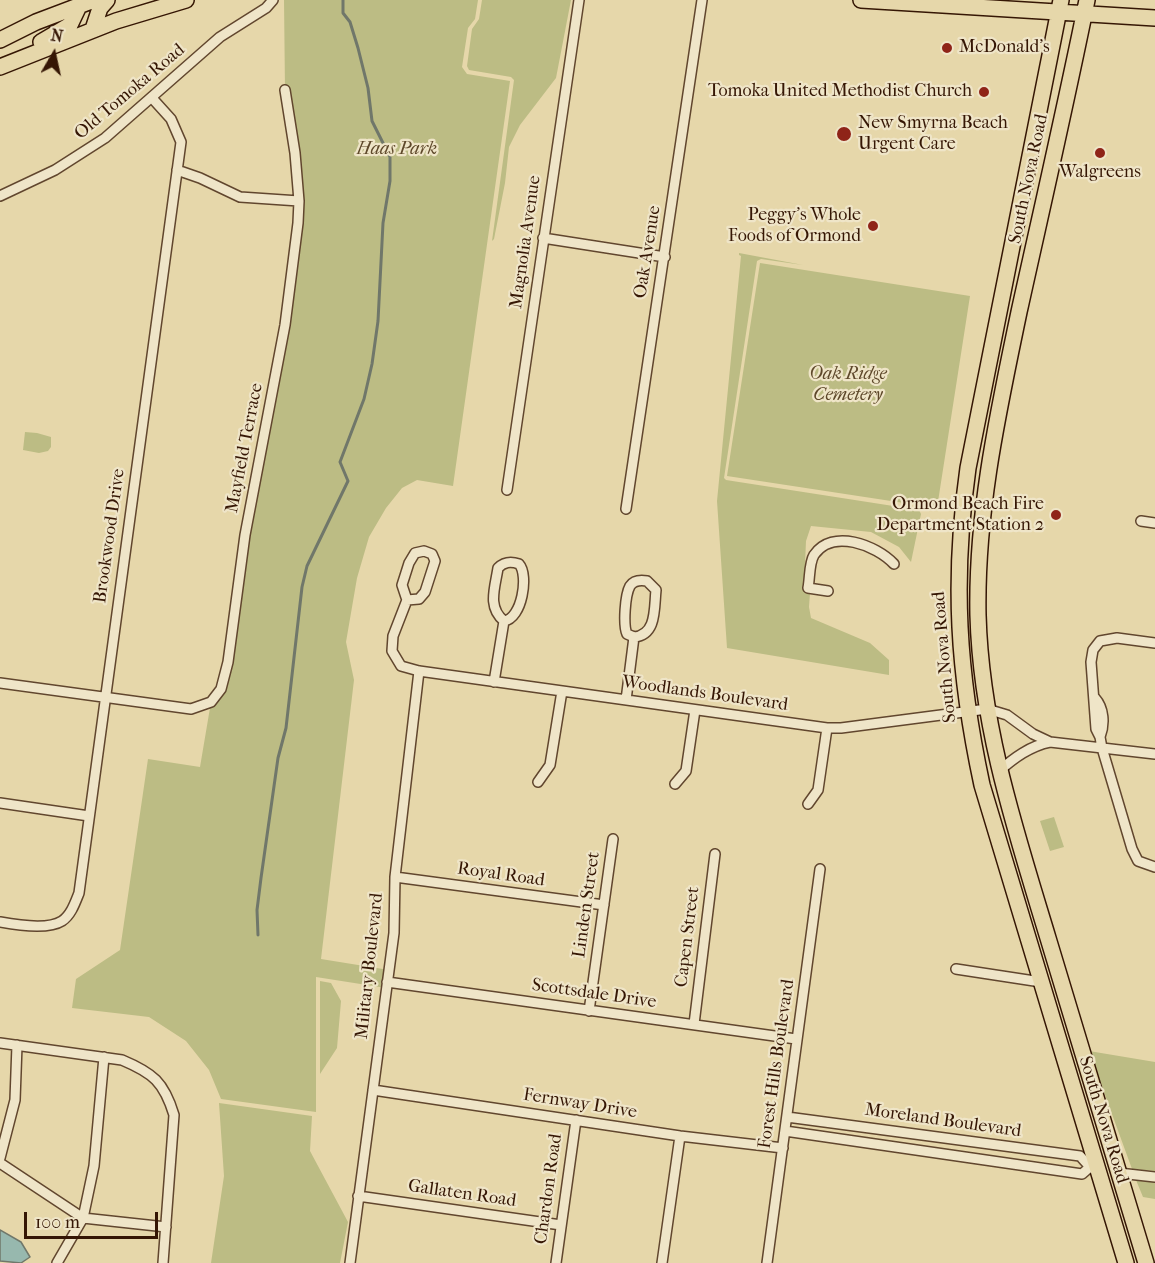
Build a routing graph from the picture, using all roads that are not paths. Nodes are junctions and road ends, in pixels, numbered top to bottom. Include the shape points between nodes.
1 (94, 0) edge
2 (107, 0) edge
3 (186, 0) edge
4 (273, 0) edge
5 (579, 0) edge
6 (702, 0) edge
7 (861, 0) edge
8 (77, 3) edge
9 (1060, 6) edge
10 (1085, 7) edge
11 (1155, 18) edge
12 (93, 29) junction
13 (0, 40) edge
14 (0, 67) edge
15 (285, 90) dead end
16 (152, 98) junction
17 (177, 170) junction
18 (0, 196) edge
19 (299, 201) junction
20 (1016, 229) junction
21 (543, 238) junction
22 (665, 257) junction
23 (1028, 273) junction
24 (968, 468) junction
25 (987, 472) junction
26 (507, 490) dead end
27 (626, 509) dead end
28 (1141, 521) dead end
29 (1155, 523) edge
30 (894, 564) dead end
31 (828, 591) dead end
32 (407, 600) junction
33 (504, 621) junction
34 (634, 638) junction
35 (1155, 643) edge
36 (419, 671) junction
37 (494, 682) junction
38 (0, 683) edge
39 (562, 691) junction
40 (105, 697) junction
41 (626, 700) junction
42 (695, 710) junction
43 (987, 710) junction
44 (968, 712) junction
45 (827, 728) junction
46 (1050, 742) junction
47 (1102, 748) junction
48 (1155, 754) edge
49 (999, 771) junction
50 (538, 782) dead end
51 (675, 784) dead end
52 (0, 802) edge
53 (808, 804) dead end
54 (89, 816) junction
55 (613, 839) dead end
56 (715, 854) dead end
57 (1155, 867) edge
58 (820, 869) dead end
59 (395, 877) junction
60 (604, 905) junction
61 (0, 922) edge
62 (956, 969) dead end
63 (387, 982) junction
64 (1041, 982) junction
65 (1068, 1002) junction
66 (589, 1011) junction
67 (694, 1024) junction
68 (796, 1039) junction
69 (0, 1042) edge
70 (17, 1045) junction
71 (104, 1057) junction
72 (374, 1090) junction
73 (787, 1117) junction
74 (576, 1120) junction
75 (887, 1130) junction
76 (785, 1131) junction
77 (680, 1136) junction
78 (949, 1139) junction
79 (1088, 1140) junction
80 (885, 1146) junction
81 (783, 1148) junction
82 (946, 1155) junction
83 (0, 1158) edge
84 (0, 1163) edge
85 (1093, 1168) junction
86 (1119, 1173) junction
87 (1155, 1177) edge
88 (358, 1196) junction
89 (1126, 1196) junction
90 (83, 1218) junction
91 (561, 1225) junction
92 (166, 1227) junction
93 (57, 1263) edge
94 (163, 1263) edge
95 (350, 1263) edge
96 (556, 1263) edge
97 (662, 1263) edge
98 (767, 1263) edge
99 (1126, 1263) edge
100 (1146, 1263) edge

1 - 8 main road
2 - 12 main road
3 - 12 main road
4 - 16 street, Old Tomoka Road via 220,37
5 - 21 street, Magnolia Avenue
6 - 22 street, Oak Avenue
7 - 9 main road
8 - 13 main road
8 - 14 main road via 70,25
9 - 10 main road
9 - 20 main road, South Nova Road
10 - 11 main road
10 - 23 main road, South Nova Road
12 - 14 main road
15 - 19 street, Mayfield Terrace
16 - 17 street, Brookwood Drive via 171,119 181,142
16 - 18 street, Old Tomoka Road via 78,156
17 - 19 street via 240,197
17 - 40 street, Brookwood Drive
19 - 40 street, Mayfield Terrace via 285,325 245,535 221,689 211,702 191,709
20 - 23 main road via 1024,245
20 - 24 main road, South Nova Road
21 - 22 street
21 - 26 street, Magnolia Avenue
22 - 27 street, Oak Avenue
23 - 25 main road, South Nova Road
24 - 25 street
24 - 44 main road, South Nova Road via 958,600
25 - 43 main road, South Nova Road via 978,590
28 - 29 street
30 - 31 street via 863,543 835,541 820,547 812,557 808,588
32 - 32 street via 419,599 425,592 435,561 432,554 415,553 409,563 402,585
32 - 36 street via 393,636 392,651 401,666
33 - 33 street via 517,613 524,574 519,564 510,562 498,568 492,603
33 - 37 street
34 - 34 street via 651,628 656,590 647,581 635,581 630,587 624,627
34 - 41 street
35 - 47 street via 1117,638 1100,641 1093,650 1090,662 1095,698 1101,705
36 - 37 street, Woodlands Boulevard
36 - 59 street, Military Boulevard
37 - 39 street, Woodlands Boulevard
38 - 40 street, Mayfield Terrace
39 - 41 street, Woodlands Boulevard
39 - 50 street via 550,765
40 - 54 street, Brookwood Drive
41 - 42 street, Woodlands Boulevard
42 - 45 street, Woodlands Boulevard
42 - 51 street via 686,771
43 - 44 street, Woodlands Boulevard
43 - 46 street via 1007,715
43 - 49 main road, South Nova Road
44 - 45 street, Woodlands Boulevard
44 - 64 main road, South Nova Road via 986,799
45 - 53 street via 818,790
46 - 47 street
46 - 49 street via 1032,748
47 - 48 street
47 - 57 street via 1132,849 1138,861
49 - 65 main road, South Nova Road
52 - 54 street
54 - 61 street, Brookwood Drive via 80,893 71,911 61,922 45,926
55 - 60 street, Linden Street
56 - 67 street, Capen Street
58 - 68 street, Forest Hills Boulevard
59 - 60 street, Royal Road
59 - 63 street, Military Boulevard via 394,933
60 - 66 street, Linden Street
62 - 64 street
63 - 66 street, Scottsdale Drive
63 - 72 street, Military Boulevard
64 - 65 main road
64 - 79 main road, South Nova Road
65 - 86 main road, South Nova Road
66 - 67 street, Scottsdale Drive
67 - 68 street, Scottsdale Drive
68 - 73 street, Forest Hills Boulevard
69 - 70 street
70 - 71 street
70 - 83 street via 15,1100
71 - 90 street via 93,1166
71 - 92 street via 141,1068 157,1079 167,1094 174,1115
72 - 74 street, Fernway Drive
72 - 88 street, Military Boulevard
73 - 75 street, Moreland Boulevard
73 - 76 street, Forest Hills Boulevard
74 - 77 street, Fernway Drive
74 - 91 street, Chardon Road
75 - 78 street, Moreland Boulevard
75 - 80 street
76 - 80 street, Moreland Boulevard
76 - 81 street, Forest Hills Boulevard
77 - 81 street, Fernway Drive
77 - 97 street
78 - 82 street
78 - 85 street, Moreland Boulevard via 1080,1156
79 - 85 main road, South Nova Road
79 - 86 main road
80 - 82 street, Moreland Boulevard
81 - 98 street, Forest Hills Boulevard
82 - 85 street, Moreland Boulevard via 1082,1174
84 - 90 street
85 - 89 main road via 1110,1178
85 - 99 main road, South Nova Road
86 - 87 street
86 - 89 main road, South Nova Road
88 - 91 street, Gallaten Road
88 - 95 street, Military Boulevard
89 - 100 main road, South Nova Road
90 - 92 street
90 - 93 street
91 - 96 street, Chardon Road
92 - 94 street

